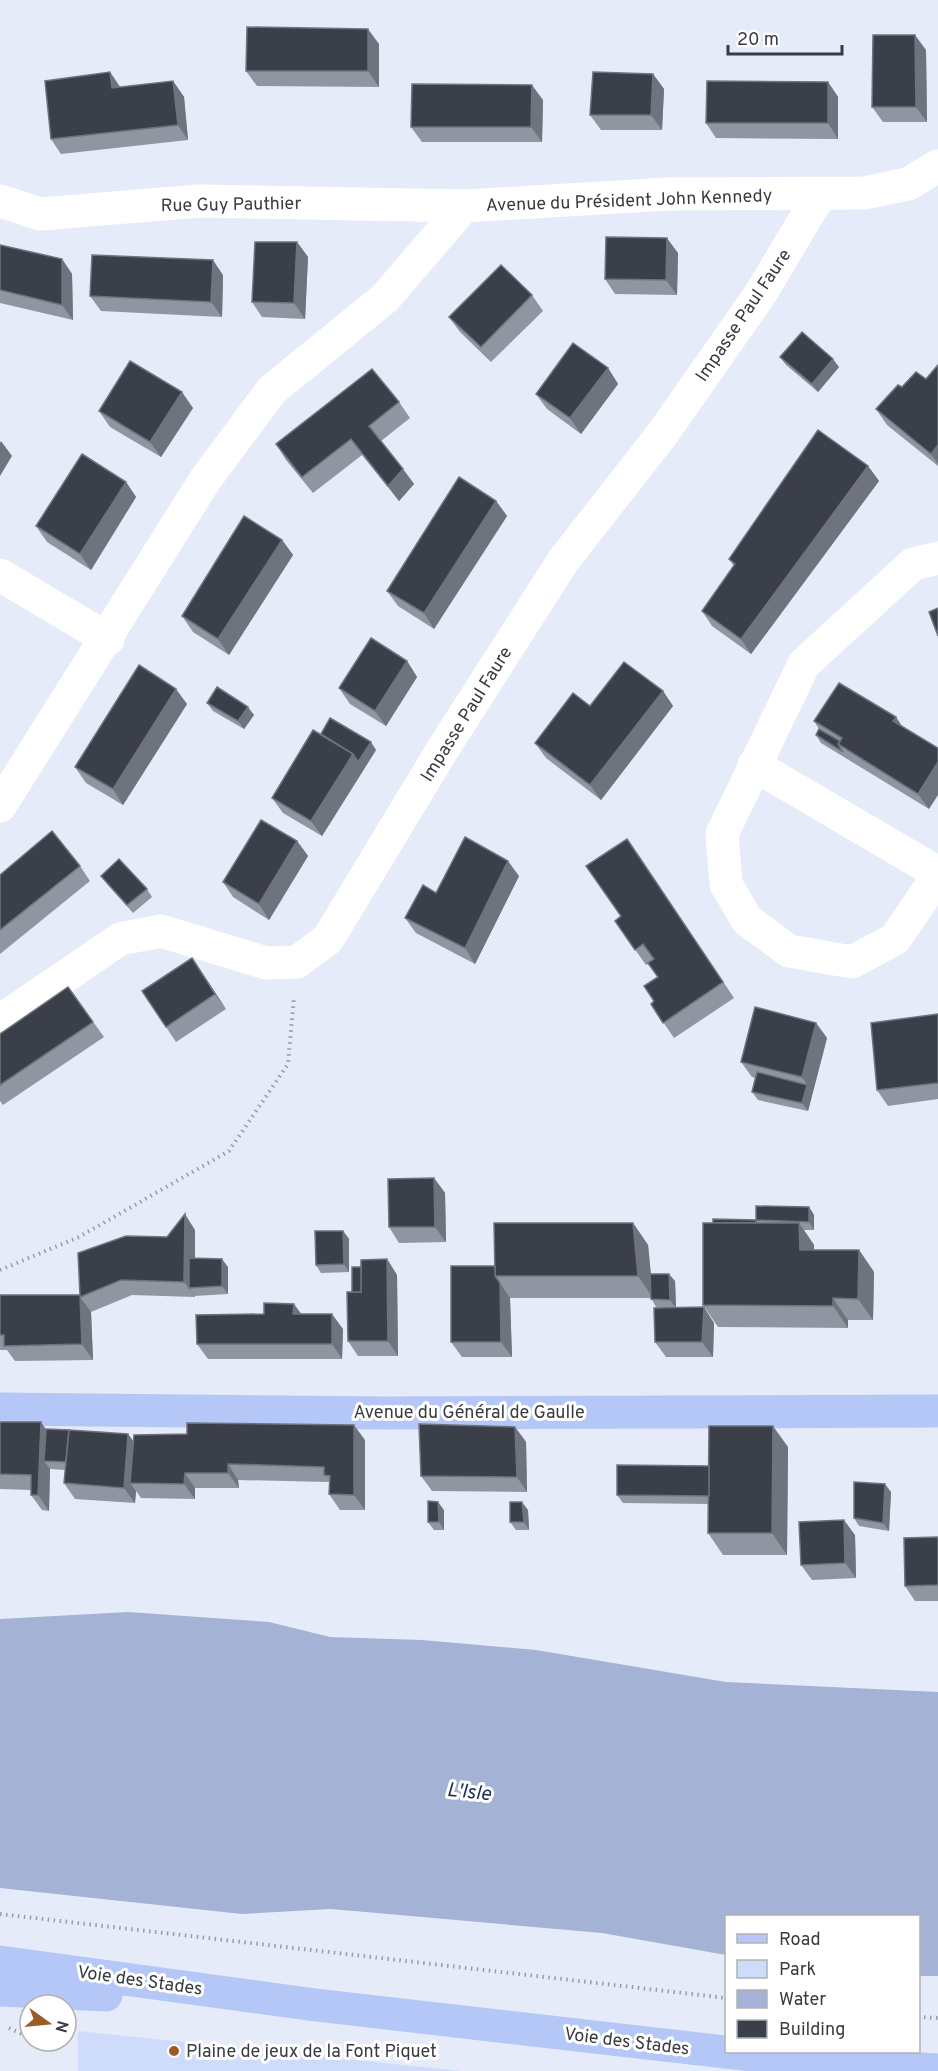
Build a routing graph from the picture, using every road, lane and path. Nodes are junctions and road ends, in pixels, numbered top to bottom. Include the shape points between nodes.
1 (938, 166) edge
2 (820, 194) junction
3 (0, 201) edge
4 (464, 206) junction
5 (938, 558) edge
6 (0, 575) edge
7 (108, 639) junction
8 (754, 765) junction
9 (0, 806) edge
10 (938, 875) edge
11 (297, 962) junction
12 (0, 1021) edge
13 (0, 1270) edge
14 (0, 1409) edge
15 (938, 1411) edge
16 (0, 1914) edge
17 (0, 1962) edge
18 (0, 1990) edge
19 (725, 1998) edge
20 (316, 2005) junction
21 (920, 2017) edge
22 (938, 2018) edge
23 (0, 2025) edge
24 (18, 2033) edge
25 (725, 2052) edge
26 (735, 2053) edge
27 (938, 2070) edge

1 - 2 street, Avenue du Président John Kennedy via 908,184 864,193
2 - 4 street, Avenue du Président John Kennedy via 668,194
2 - 11 street, Impasse Paul Faure via 748,312 663,433 563,561 328,939
3 - 4 street, Rue Guy Pauthier via 40,214 200,201
4 - 7 street, Avenue du Président John Kennedy via 385,298 272,390 205,480
5 - 8 street via 913,564 804,664
6 - 7 street
7 - 9 street, Avenue du Président John Kennedy
8 - 10 street
8 - 10 street via 722,834 726,884 747,920 789,951 852,962 895,939
11 - 12 street via 266,963 161,931 120,939
11 - 13 path via 288,1064 229,1151 79,1236
14 - 15 main road, Avenue du Général de Gaulle via 386,1413
16 - 19 path
17 - 20 main road, Voie des Stades
18 - 20 main road, Voie des Stades
20 - 25 main road, Voie des Stades
21 - 22 path
23 - 24 path
26 - 27 main road, Voie des Stades

